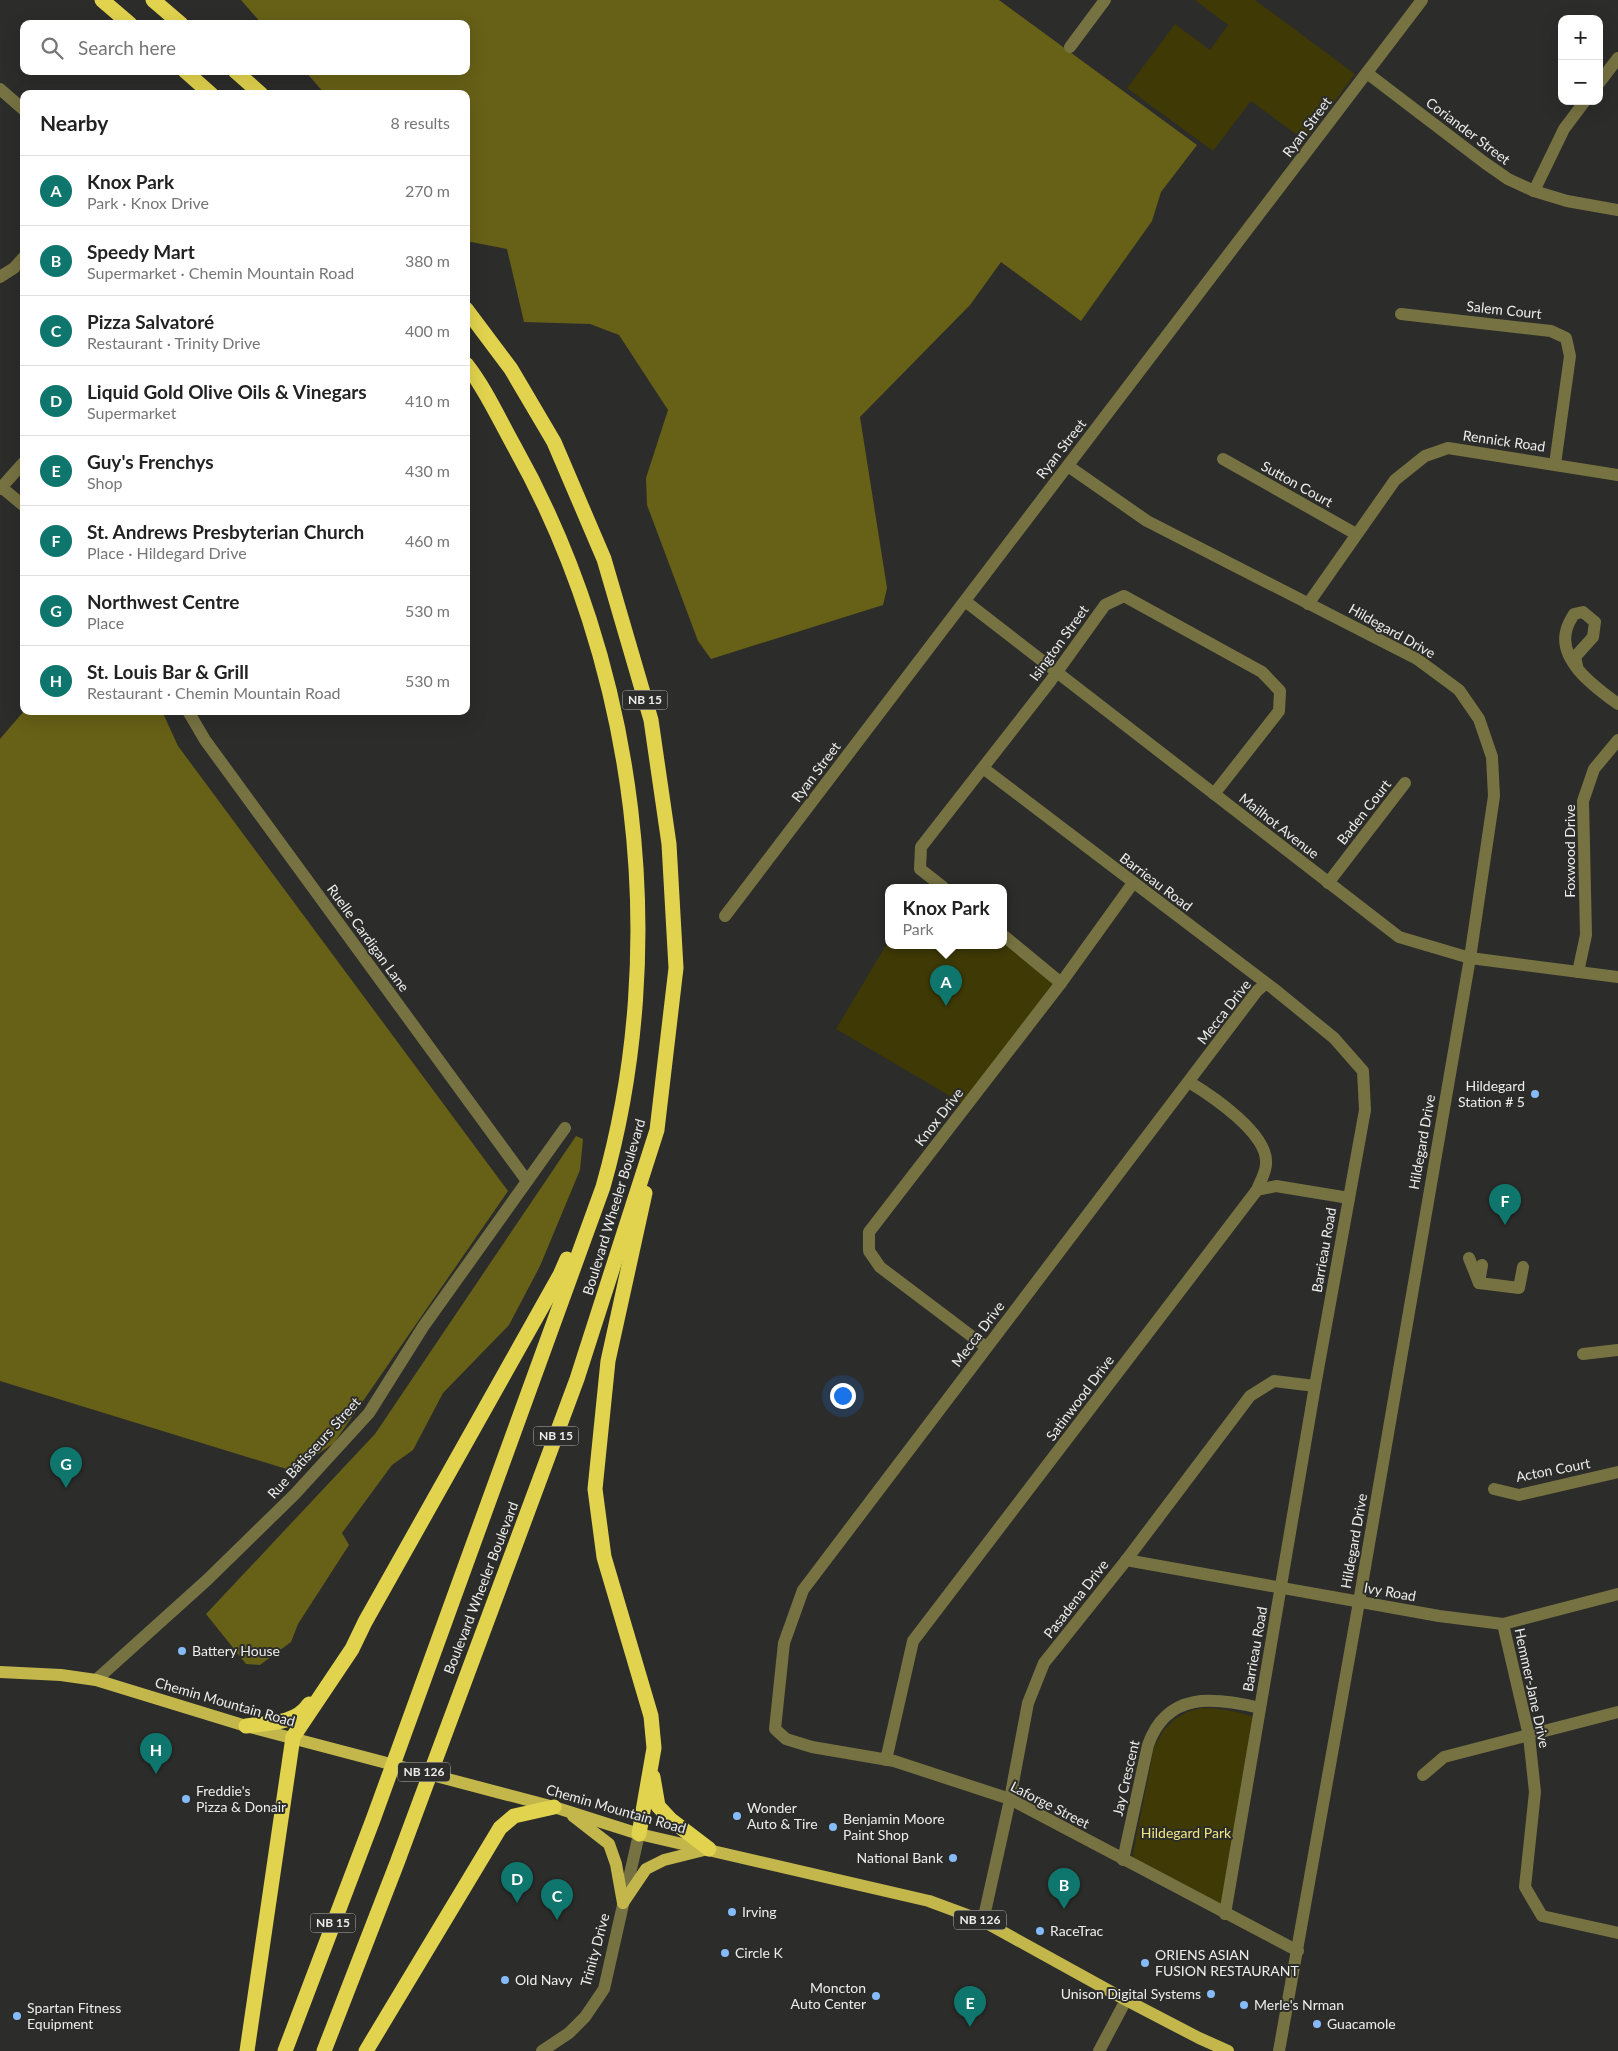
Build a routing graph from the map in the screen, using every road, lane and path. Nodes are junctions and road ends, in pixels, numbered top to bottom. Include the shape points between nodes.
1 (102, 0) edge
2 (153, 0) edge
3 (1422, 0) edge
4 (1103, 1) edge
5 (125, 20) edge
6 (176, 20) edge
7 (1070, 47) dead end
8 (1618, 58) edge
9 (1368, 73) junction
10 (189, 75) edge
11 (240, 75) edge
12 (1603, 78) edge
13 (0, 89) edge
14 (205, 90) edge
15 (256, 90) edge
16 (1582, 105) edge
17 (20, 106) edge
18 (1534, 191) junction
19 (1618, 210) edge
20 (20, 261) edge
21 (0, 277) edge
22 (470, 314) edge
23 (1401, 314) dead end
24 (470, 371) edge
25 (1224, 460) dead end
26 (1555, 464) junction
27 (1068, 466) junction
28 (20, 467) edge
29 (1618, 474) edge
30 (1, 488) edge
31 (20, 503) edge
32 (1356, 534) junction
33 (965, 601) junction
34 (1308, 604) junction
35 (1578, 670) dead end
36 (1056, 671) junction
37 (1618, 704) edge
38 (190, 715) edge
39 (1618, 740) edge
40 (983, 768) junction
41 (1405, 783) dead end
42 (1214, 794) junction
43 (1328, 882) junction
44 (1133, 883) junction
45 (939, 884) edge
46 (725, 916) dead end
47 (1007, 938) edge
48 (1470, 958) junction
49 (1578, 972) junction
50 (1618, 977) edge
51 (1062, 983) junction
52 (1265, 984) junction
53 (1189, 1082) junction
54 (565, 1128) dead end
55 (657, 1130) junction
56 (615, 1145) junction
57 (527, 1181) junction
58 (1257, 1190) junction
59 (1349, 1198) junction
60 (1468, 1258) dead end
61 (1482, 1265) dead end
62 (1523, 1267) dead end
63 (1479, 1283) junction
64 (986, 1347) junction
65 (1618, 1350) edge
66 (1583, 1354) dead end
67 (1315, 1386) junction
68 (1618, 1472) edge
69 (1494, 1489) dead end
70 (1126, 1560) junction
71 (1282, 1587) junction
72 (1618, 1594) edge
73 (1359, 1602) junction
74 (365, 1622) junction
75 (1503, 1624) junction
76 (0, 1672) edge
77 (96, 1680) junction
78 (1260, 1708) junction
79 (1618, 1712) edge
80 (246, 1726) junction
81 (775, 1729) joint
82 (1529, 1736) junction
83 (293, 1737) junction
84 (886, 1760) junction
85 (651, 1765) junction
86 (1424, 1775) dead end
87 (1010, 1800) junction
88 (560, 1809) junction
89 (639, 1834) junction
90 (709, 1849) junction
91 (1122, 1860) junction
92 (623, 1904) junction
93 (1225, 1914) junction
94 (983, 1921) junction
95 (1618, 1933) edge
96 (1298, 1951) junction
97 (1126, 2000) junction
98 (247, 2051) edge
99 (285, 2051) edge
100 (324, 2051) edge
101 (366, 2051) edge
102 (542, 2051) edge
103 (1098, 2051) edge
104 (1228, 2051) edge
105 (1279, 2051) edge

1 - 5 highway
2 - 6 highway
3 - 9 street, Ryan Street
4 - 7 street
8 - 12 street
9 - 18 street, Coriander Street via 1484,164
9 - 27 street, Ryan Street
10 - 14 highway
11 - 15 highway
13 - 17 street
16 - 18 street via 1564,129
18 - 19 street, Coriander Street
20 - 21 street
22 - 55 highway, Boulevard Wheeler Boulevard / NB 15 via 511,369 554,442 604,558 652,720 669,844 676,968
23 - 26 street, Salem Court via 1551,330 1566,338 1570,356
24 - 56 highway, Boulevard Wheeler Boulevard / NB 15 via 536,484 570,564 598,647 619,738 634,828 639,920 636,1015
25 - 32 street, Sutton Court
26 - 29 street, Rennick Road
26 - 32 street, Rennick Road via 1448,448 1425,456 1395,480
27 - 33 street, Ryan Street
27 - 34 street, Hildegard Drive via 1147,521
28 - 30 street
30 - 31 street
32 - 34 street, Rennick Road
33 - 36 street, Mailhot Avenue
33 - 46 street, Ryan Street
34 - 48 street, Hildegard Drive via 1417,659 1458,690 1479,719 1492,757 1494,796
35 - 37 street via 1588,683
36 - 40 street, Isington Street
36 - 42 street, Mailhot Avenue
36 - 42 street, Isington Street via 1105,605 1124,596 1262,672 1280,691 1279,711
38 - 57 street, Ruelle Cardigan Lane via 210,748
39 - 49 street, Foxwood Drive via 1594,769 1583,801 1586,935
40 - 44 street, Barrieau Road
40 - 45 street, Isington Street via 921,847 920,869
41 - 43 street, Baden Court
42 - 43 street, Mailhot Avenue
43 - 48 street, Mailhot Avenue via 1399,937
44 - 51 street, Knox Drive
44 - 52 street, Barrieau Road
47 - 51 street
48 - 49 street, Mailhot Avenue
48 - 73 street, Hildegard Drive
49 - 50 street, Mailhot Avenue
51 - 64 street, Knox Drive via 869,1232 869,1251 880,1268
52 - 53 street, Mecca Drive
52 - 59 street, Barrieau Road via 1334,1038 1363,1071 1365,1110
53 - 58 street, Satinwood Drive via 1230,1110 1262,1144 1266,1164
53 - 64 street, Mecca Drive
54 - 57 street, Rue Bâtisseurs Street
55 - 85 highway via 608,1361 594,1489 604,1557 652,1716 654,1748
55 - 100 highway, Boulevard Wheeler Boulevard / NB 15 via 577,1379
56 - 74 highway via 560,1275
56 - 99 highway, Boulevard Wheeler Boulevard / NB 15 via 603,1187 406,1729
57 - 77 street, Rue Bâtisseurs Street via 423,1327 369,1413 295,1494 207,1580
58 - 59 street via 1276,1186
58 - 84 street, Satinwood Drive via 913,1641
59 - 67 street, Barrieau Road
60 - 63 street
61 - 63 street
62 - 63 street via 1519,1288
64 - 81 street, Mecca Drive via 803,1590 784,1643
65 - 66 street
67 - 70 street, Pasadena Drive via 1274,1381 1250,1396
67 - 71 street, Barrieau Road
68 - 69 street, Acton Court via 1519,1495
70 - 71 street, Ivy Road
70 - 87 street, Pasadena Drive via 1044,1663 1028,1703
71 - 73 street, Ivy Road
71 - 78 street, Barrieau Road
72 - 75 street, Ivy Road
73 - 75 street, Ivy Road
73 - 96 street, Hildegard Drive
74 - 80 highway via 305,1710 281,1722
74 - 83 highway via 352,1648
75 - 82 street, Hemmer-Jane Drive
76 - 77 main road, Chemin Mountain Road / NB 126 via 61,1674
77 - 80 main road, Chemin Mountain Road / NB 126
78 - 91 street, Jay Crescent via 1212,1700 1186,1703 1170,1712 1148,1745
78 - 93 street, Barrieau Road
79 - 82 street
80 - 83 main road, Chemin Mountain Road / NB 126
81 - 84 street, Laforge Street via 786,1739 812,1747
82 - 86 street via 1444,1757
82 - 95 street, Hemmer-Jane Drive via 1535,1792 1525,1887 1542,1916
83 - 88 main road, Chemin Mountain Road / NB 126
83 - 98 highway
84 - 87 street, Laforge Street
85 - 89 highway
85 - 90 highway via 658,1806
87 - 91 street, Laforge Street
87 - 94 street, Pasadena Drive
88 - 89 main road, Chemin Mountain Road / NB 126
88 - 92 main road via 609,1844
88 - 101 highway via 514,1816 500,1828
89 - 90 main road, Chemin Mountain Road / NB 126
89 - 92 street, Trinity Drive
90 - 92 main road via 664,1860 646,1869
90 - 94 main road, Chemin Mountain Road / NB 126 via 929,1901
91 - 93 street, Laforge Street
92 - 102 street, Trinity Drive via 604,1989 585,2017 569,2033
93 - 96 street, Laforge Street
94 - 97 main road, Chemin Mountain Road / NB 126
96 - 105 street, Hildegard Drive
97 - 103 street
97 - 104 main road, Chemin Mountain Road / NB 126

